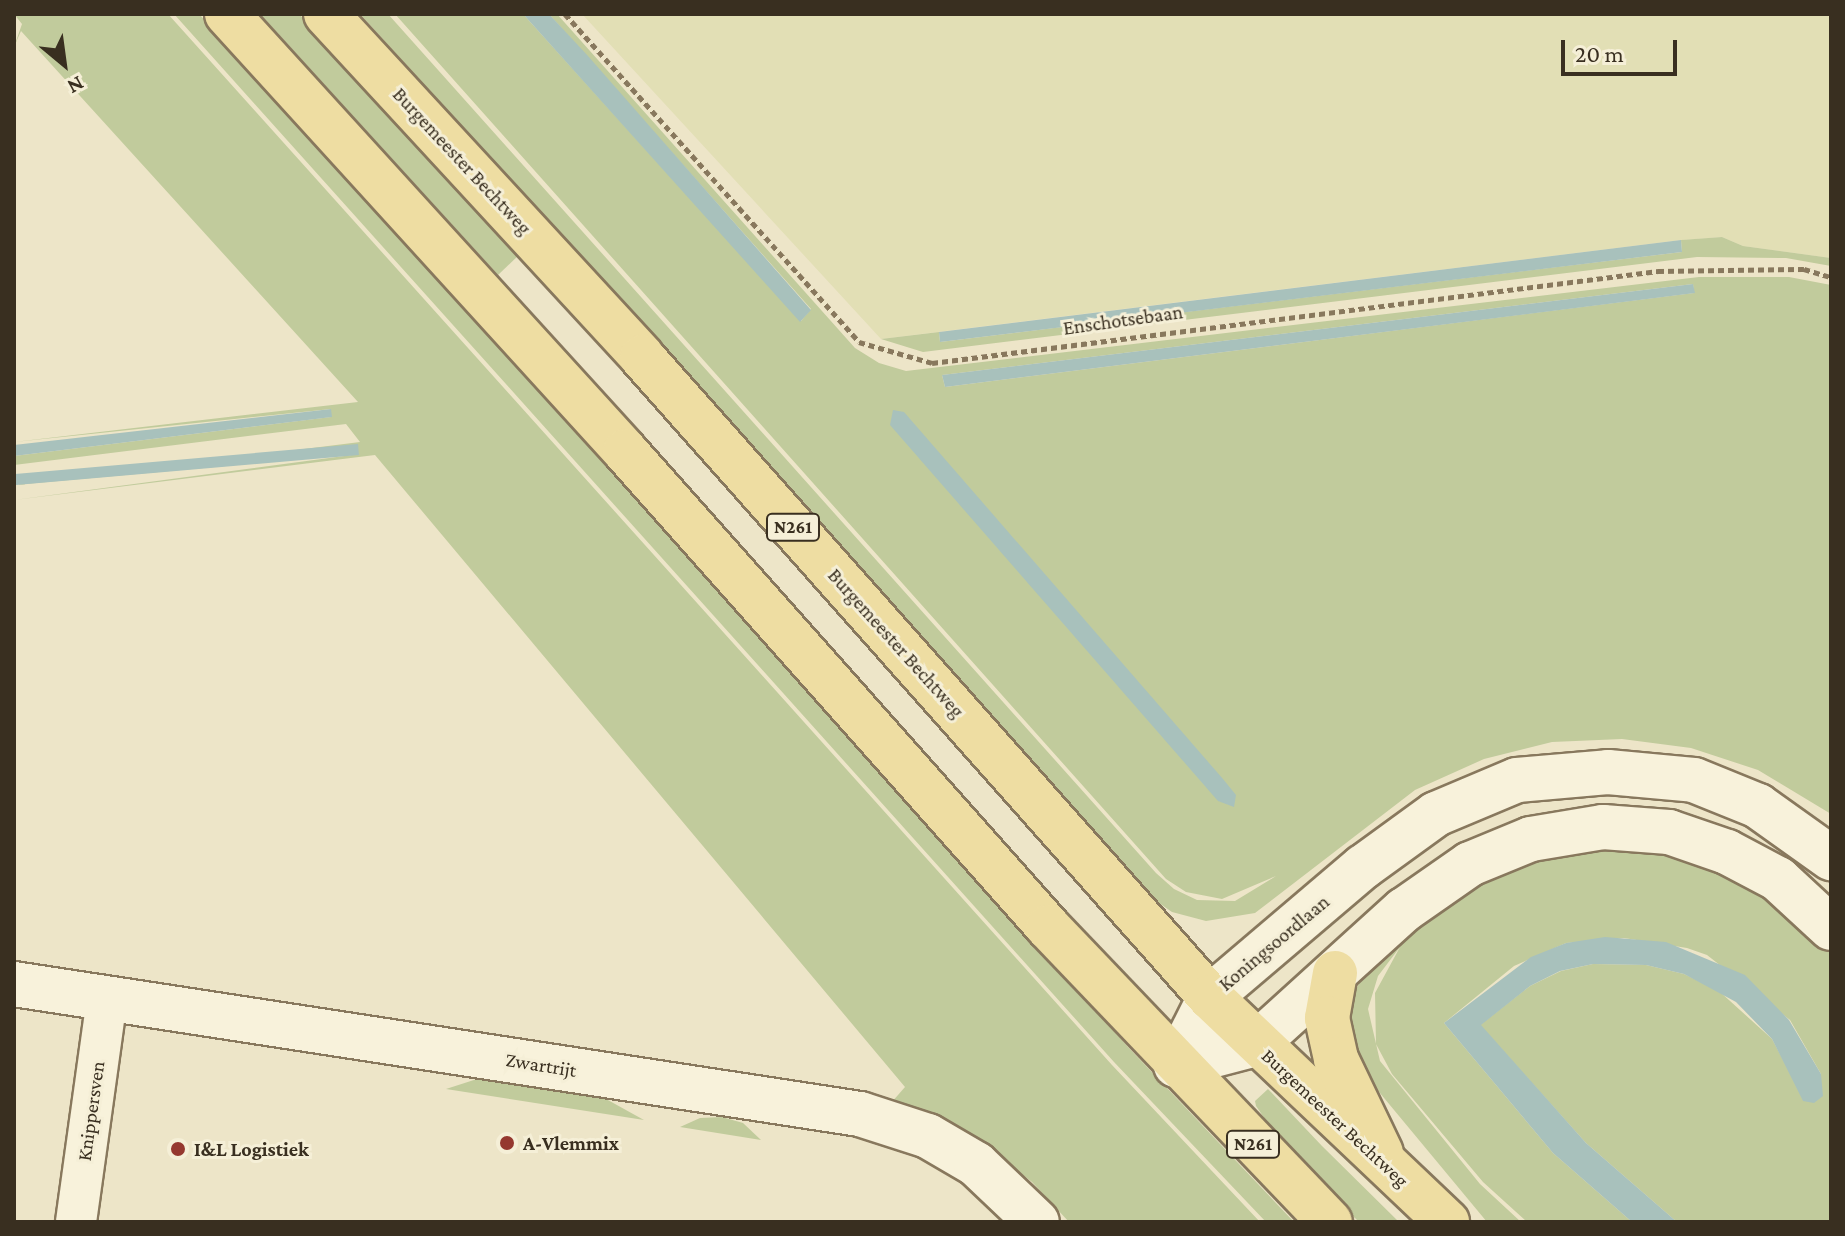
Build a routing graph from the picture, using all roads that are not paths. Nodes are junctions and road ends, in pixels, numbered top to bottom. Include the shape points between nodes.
1 (227, 14) edge
2 (326, 14) edge
3 (1831, 858) edge
4 (1831, 928) edge
5 (1335, 973) junction
6 (14, 984) edge
7 (1210, 997) junction
8 (107, 999) junction
9 (1256, 1044) junction
10 (1176, 1065) junction
11 (1387, 1167) junction
12 (76, 1222) edge
13 (1037, 1222) edge
14 (1330, 1222) edge
15 (1447, 1222) edge

1 - 10 main road, N261
2 - 7 main road, Burgemeester Bechtweg / N261 via 642,357
3 - 7 street, Koningsoordlaan via 1758,806 1694,780 1608,772 1517,780 1436,814 1363,867
4 - 5 street via 1778,879 1727,852 1669,832 1603,827 1531,839 1470,864 1404,910
5 - 9 street
5 - 11 main road via 1327,1018 1336,1059 1362,1104
6 - 8 street, Zwartrijt
7 - 9 main road, Burgemeester Bechtweg / N261
7 - 10 street, Koningsoordlaan
8 - 12 street, Knippersven
8 - 13 street, Zwartrijt via 860,1114 928,1136 976,1164
9 - 10 street
9 - 11 main road, Burgemeester Bechtweg / N261
10 - 14 main road, N261
11 - 15 main road, Burgemeester Bechtweg / N261

